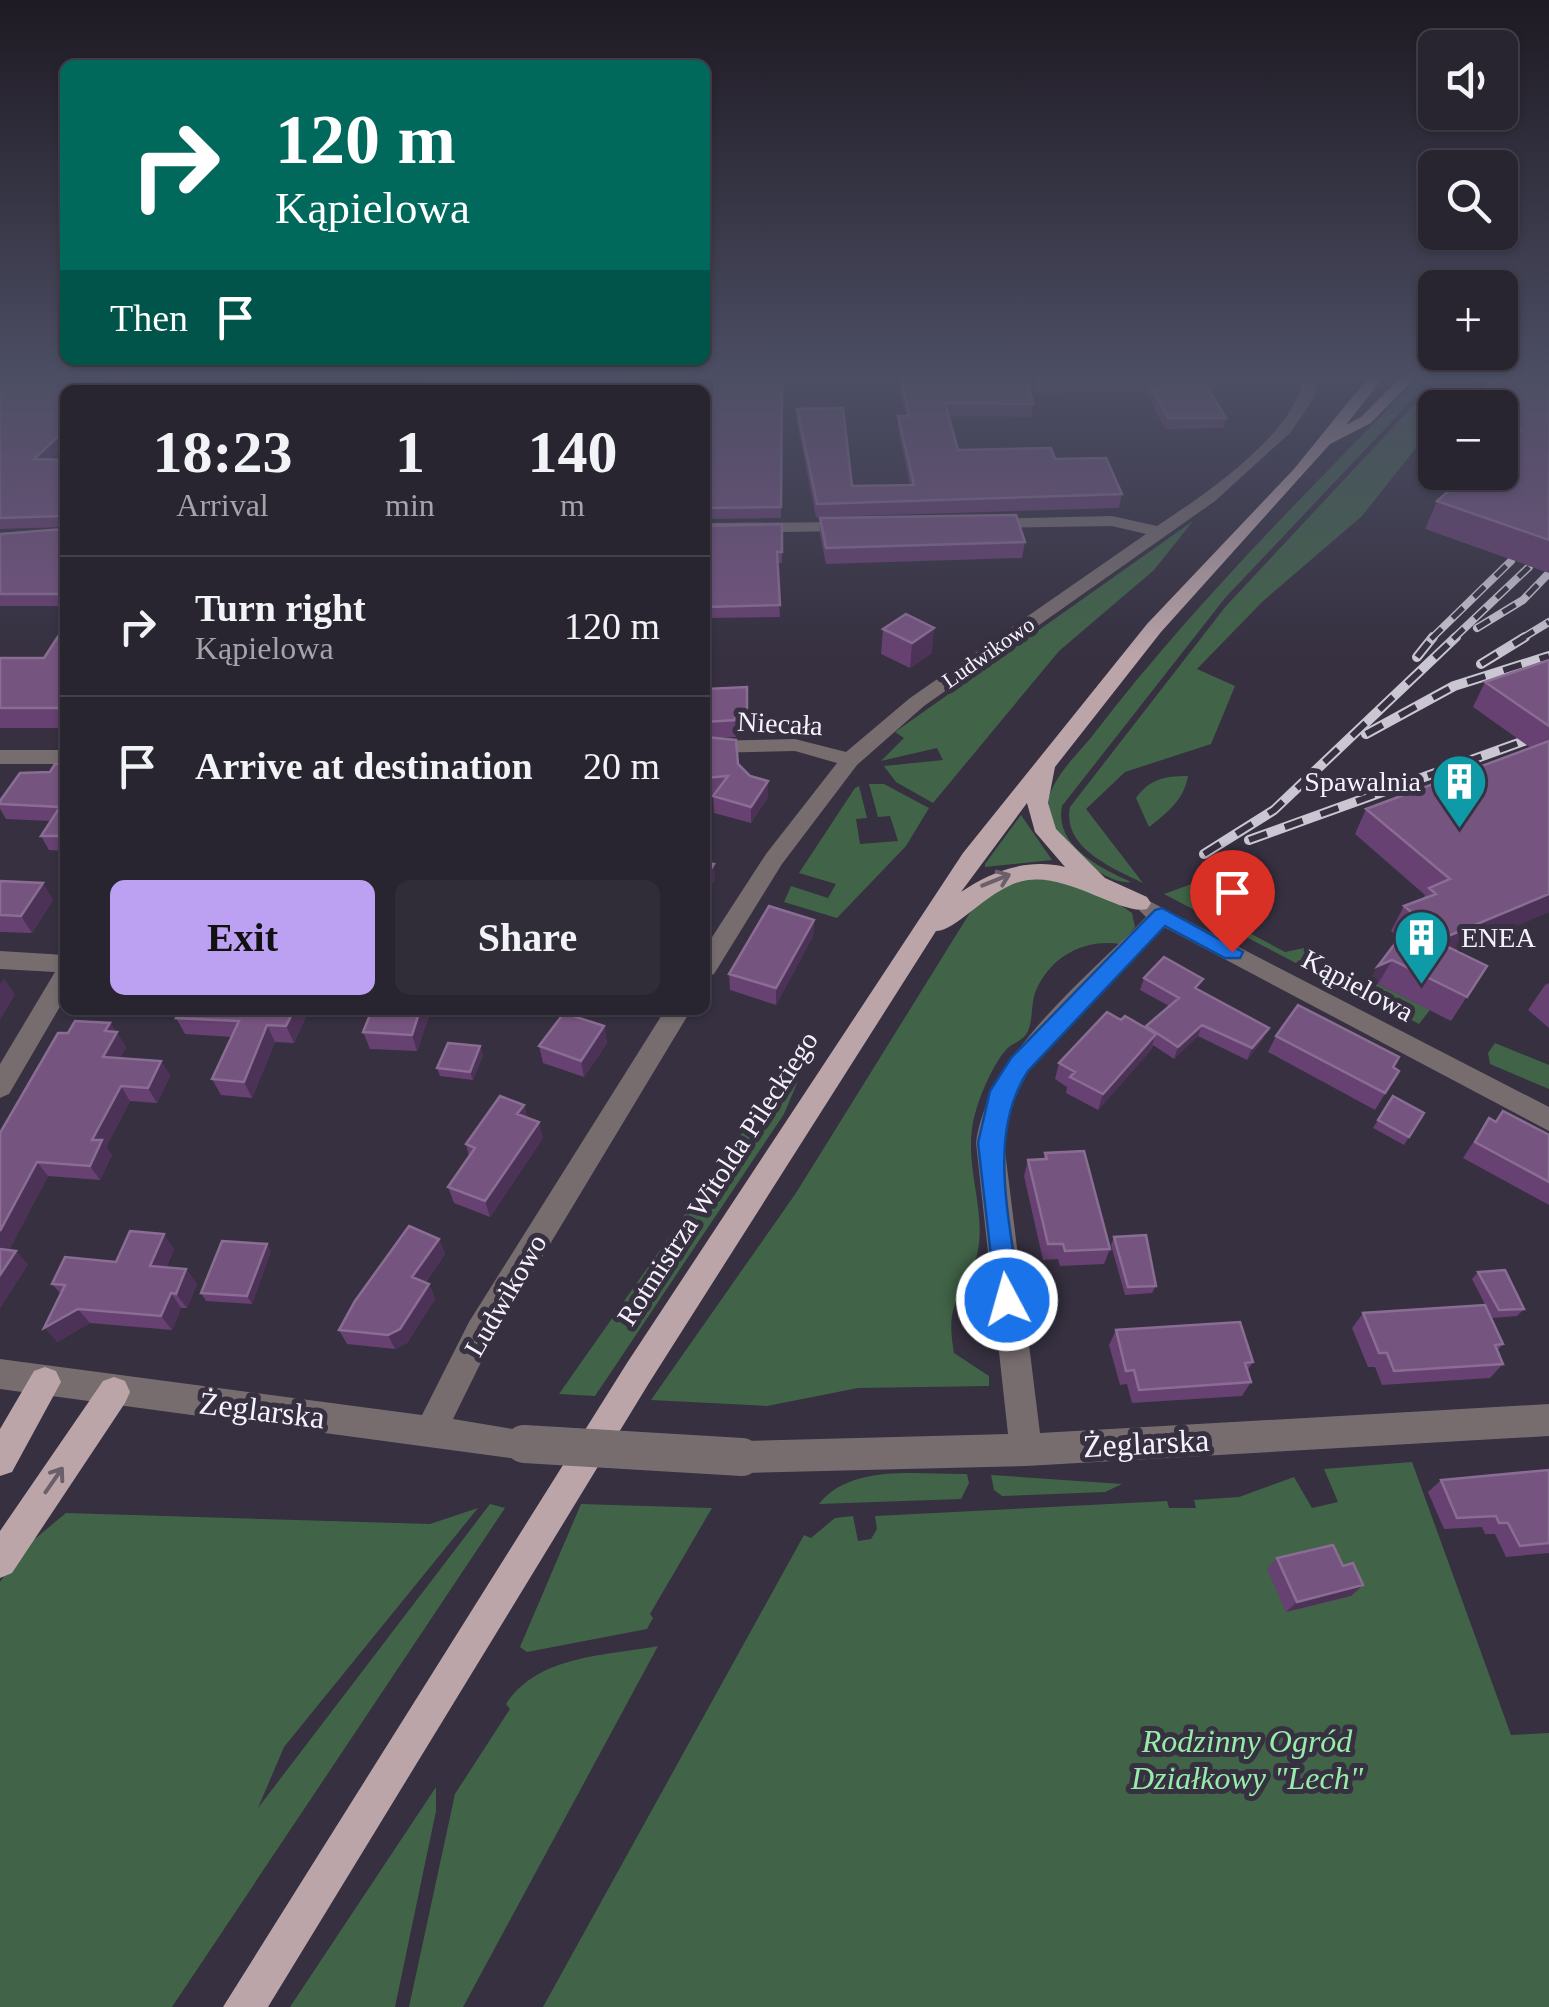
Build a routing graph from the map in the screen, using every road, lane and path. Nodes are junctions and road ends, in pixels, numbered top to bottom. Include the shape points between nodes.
1 (1237, 473) edge
2 (1296, 473) edge
3 (960, 524) edge
4 (862, 526) edge
5 (710, 528) edge
6 (1159, 532) junction
7 (710, 747) edge
8 (1052, 753) junction
9 (0, 757) edge
10 (60, 758) edge
11 (850, 760) junction
12 (1114, 891) junction
13 (1150, 909) junction
14 (0, 960) edge
15 (710, 960) edge
16 (60, 964) edge
17 (899, 968) junction
18 (60, 985) edge
19 (675, 1015) edge
20 (0, 1087) edge
21 (1549, 1120) edge
22 (0, 1374) edge
23 (44, 1382) junction
24 (114, 1392) junction
25 (1549, 1420) edge
26 (431, 1430) junction
27 (1026, 1450) junction
28 (0, 1460) edge
29 (0, 1561) edge
30 (244, 2007) edge

1 - 6 street, Ludwikowo
2 - 8 main road, Rotmistrza Witolda Pileckiego via 1154,628
3 - 6 street via 1112,521
4 - 5 street
6 - 11 street, Ludwikowo via 917,702
7 - 11 street, Niecała via 795,746
8 - 12 main road via 1038,792 1040,826 1056,850
8 - 17 main road, Rotmistrza Witolda Pileckiego
9 - 10 street
11 - 15 street, Ludwikowo via 774,859
12 - 13 main road
17 -> 12 main road via 992,880 1047,872
13 - 21 street, Kąpielowa
13 - 27 street via 1019,1065 992,1121
14 - 16 street
17 - 30 main road, Rotmistrza Witolda Pileckiego
18 - 20 street
19 - 26 street, Ludwikowo via 480,1332
22 - 23 street, Żeglarska
23 - 24 street, Żeglarska
23 - 28 main road
24 - 26 street, Żeglarska
29 -> 24 main road
25 - 27 street, Żeglarska
26 - 27 street, Żeglarska, bridge via 524,1444 742,1457

